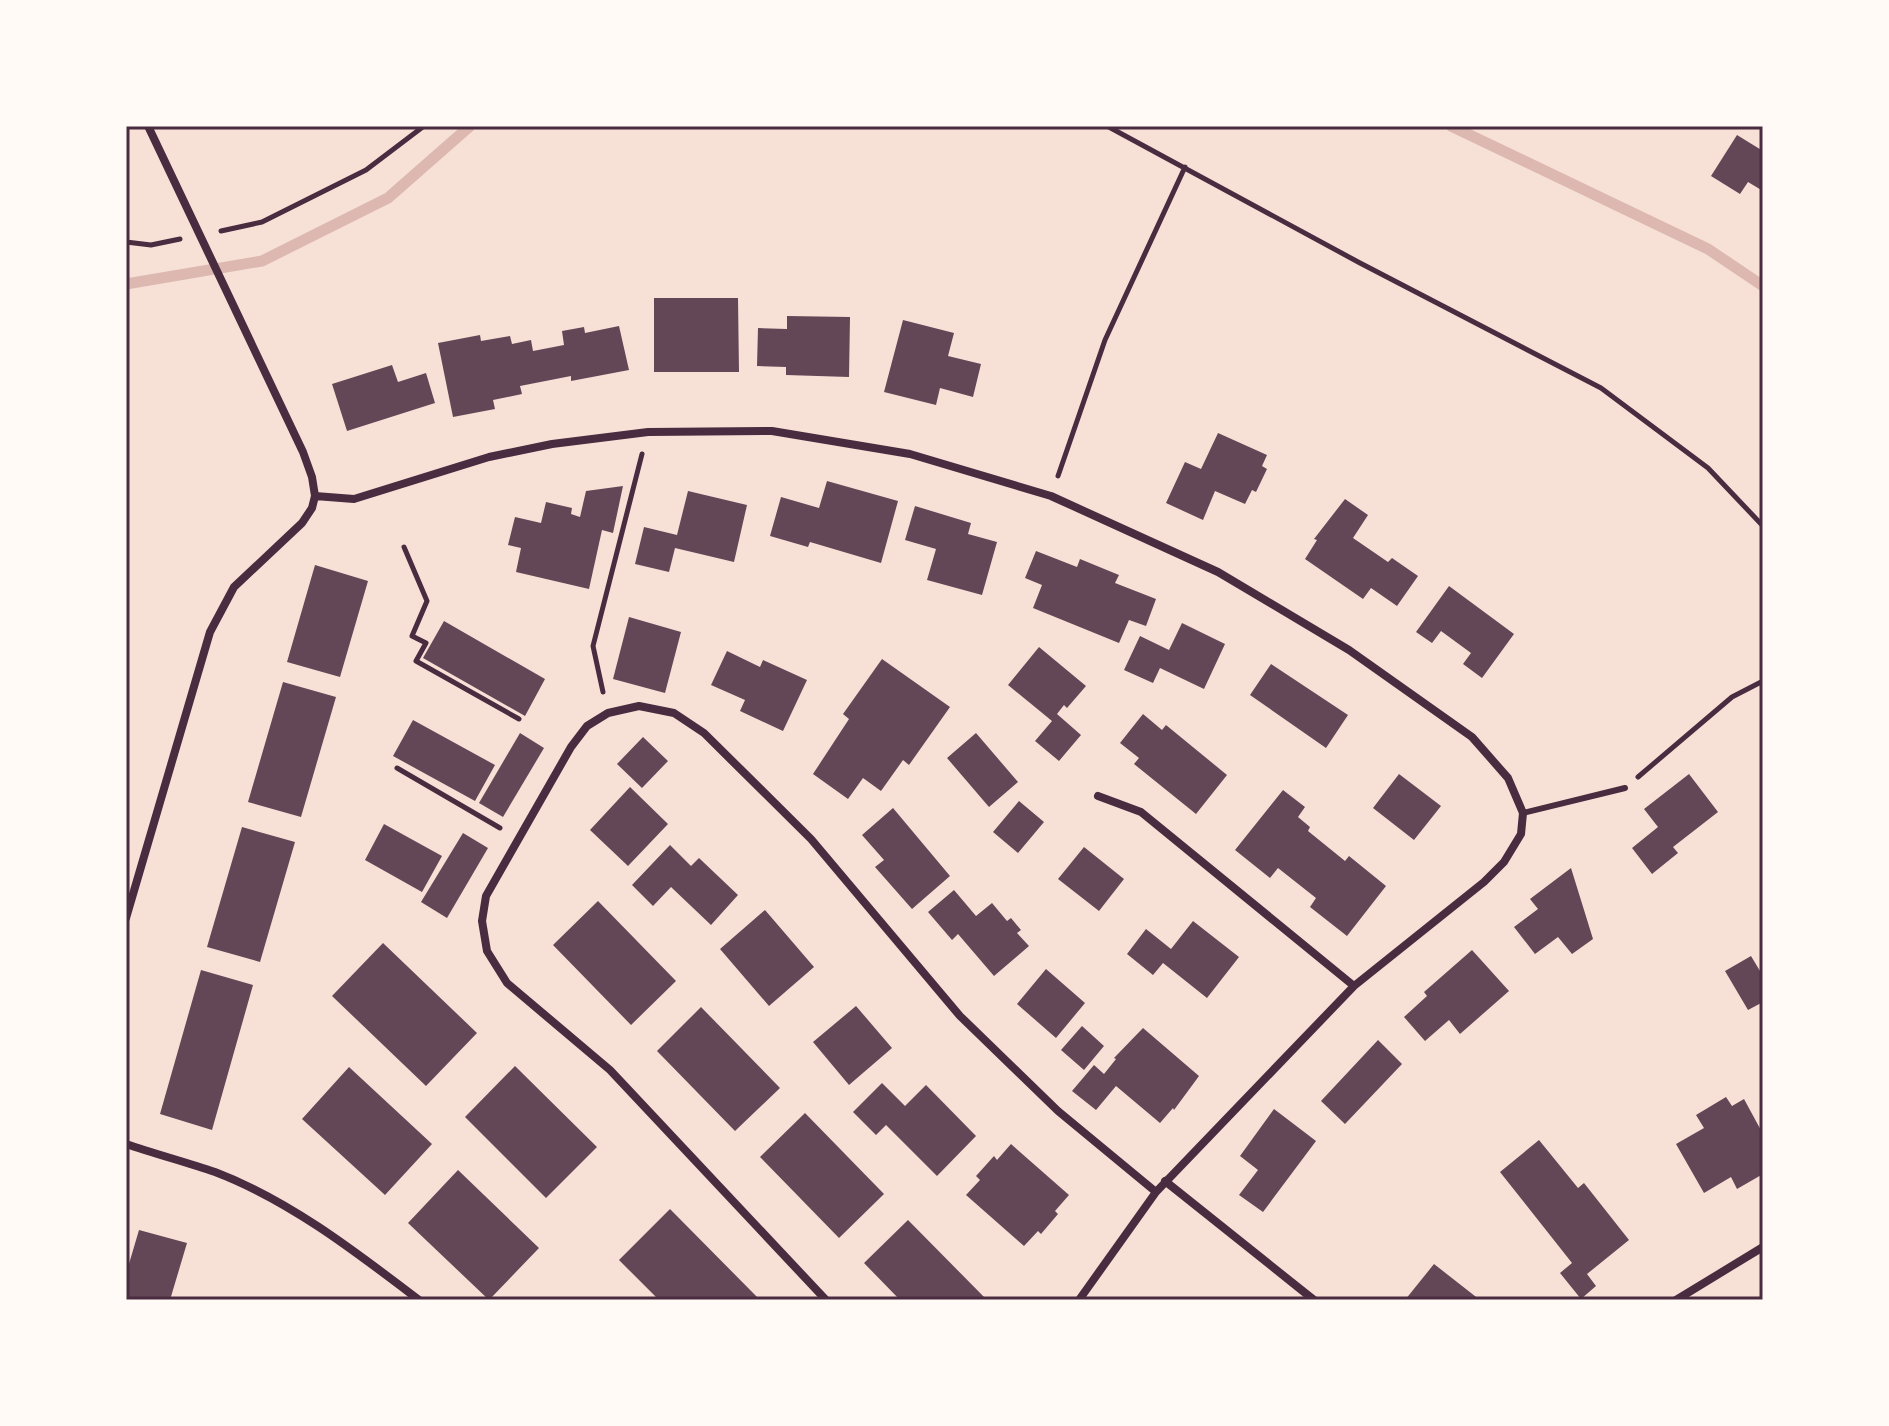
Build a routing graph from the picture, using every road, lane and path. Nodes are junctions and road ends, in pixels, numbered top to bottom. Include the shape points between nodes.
1 (148, 126) edge
2 (424, 126) edge
3 (1107, 126) edge
4 (1185, 167) junction
5 (207, 234) dead end
6 (193, 237) dead end
7 (126, 242) edge
8 (648, 432) junction
9 (315, 496) junction
10 (1051, 496) junction
11 (1763, 526) edge
12 (404, 547) dead end
13 (1763, 681) edge
14 (608, 713) junction
15 (519, 719) dead end
16 (397, 768) dead end
17 (1625, 788) joint
18 (1098, 796) dead end
19 (1523, 813) junction
20 (518, 839) junction
21 (126, 918) edge
22 (1354, 986) junction
23 (126, 1144) edge
24 (1165, 1181) junction
25 (1156, 1192) junction
26 (1763, 1247) edge
27 (419, 1300) edge
28 (826, 1300) edge
29 (1079, 1300) edge
30 (1314, 1300) edge
31 (1676, 1300) edge

1 - 9 street via 303,452
2 - 5 path via 366,170 275,216
3 - 4 path
4 - 10 path via 1105,340
4 - 11 path via 1601,388 1708,468
6 - 7 path via 151,245
8 - 9 street via 489,457 354,499
8 - 10 street via 772,431 910,454
8 - 14 path via 593,646
9 - 21 street via 302,523 234,587 210,632
10 - 19 street via 1218,572 1349,650 1472,737 1508,778
12 - 15 path via 427,601 412,636 426,643 416,661
13 - 17 path via 1732,697
14 - 20 street via 587,726 571,747
14 - 25 street via 639,706 674,713 704,733 811,839 960,1016 1058,1111
16 - 20 path
17 - 19 lane
18 - 22 street via 1141,812
19 - 22 street via 1521,834 1504,862
20 - 28 street via 486,896 482,921 487,951 507,983 610,1070
22 - 24 street
23 - 27 street via 217,1173 281,1205
24 - 25 street
24 - 30 street
25 - 29 street
26 - 31 street

